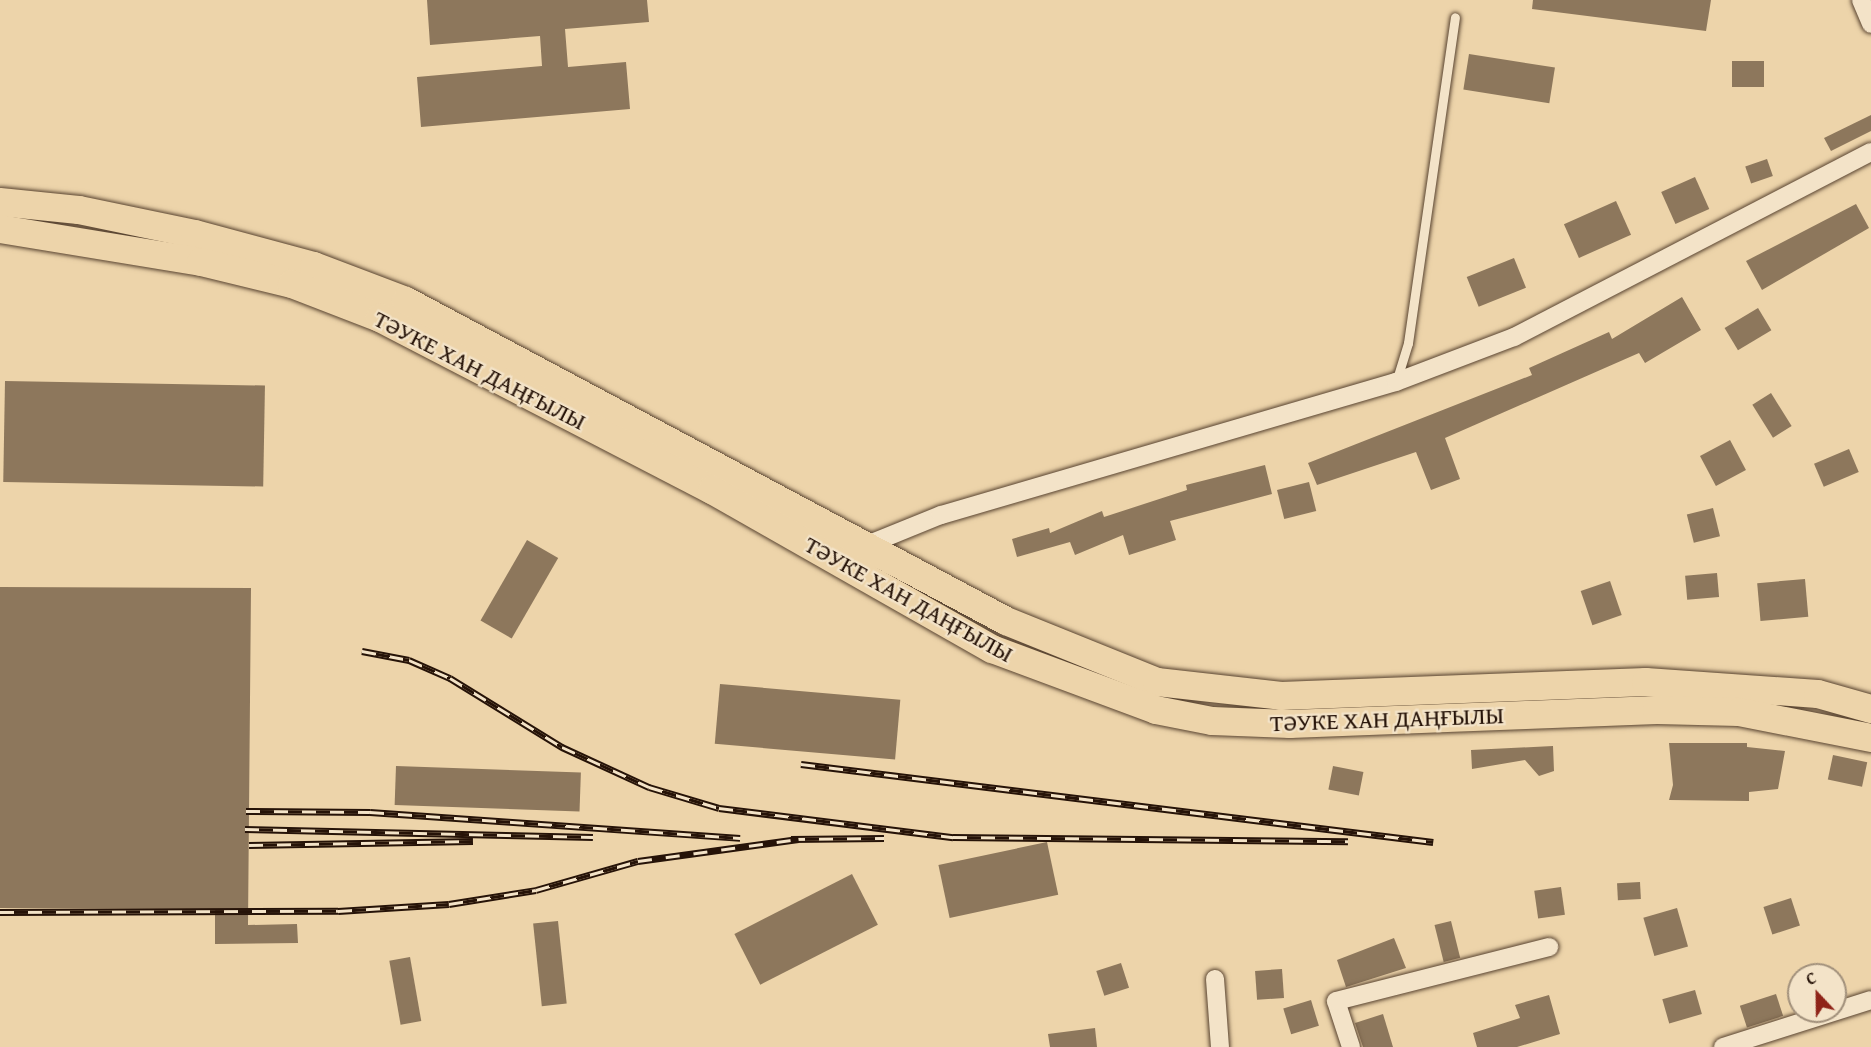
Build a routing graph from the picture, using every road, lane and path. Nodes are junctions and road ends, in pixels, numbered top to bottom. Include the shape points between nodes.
1 (1861, 0) edge
2 (1455, 17) dead end
3 (1871, 24) edge
4 (1871, 152) edge
5 (0, 202) edge
6 (0, 229) edge
7 (1396, 382) junction
8 (718, 480) junction
9 (867, 545) junction
10 (1006, 621) junction
11 (992, 649) junction
12 (1871, 709) edge
13 (1871, 738) edge
14 (1549, 947) dead end
15 (1215, 980) dead end
16 (1871, 1000) edge
17 (1221, 1047) edge
18 (1351, 1047) edge
19 (1723, 1047) edge

1 - 3 street
2 - 7 lane via 1408,343
4 - 7 street via 1515,337
5 - 8 main road, ТӘУКЕ ХАН ДАҢҒЫЛЫ via 79,210 324,270 406,301
6 - 8 main road, ТӘУКЕ ХАН ДАҢҒЫЛЫ via 117,244 292,284 444,349
7 - 9 street via 941,515
8 - 9 main road, ТӘУКЕ ХАН ДАҢҒЫЛЫ
8 - 11 main road, ТӘУКЕ ХАН ДАҢҒЫЛЫ
9 - 10 main road, ТӘУКЕ ХАН ДАҢҒЫЛЫ
10 - 11 main road
10 - 12 main road, ТӘУКЕ ХАН ДАҢҒЫЛЫ via 1157,682 1208,691 1281,696 1646,682 1818,694
11 - 13 main road, ТӘУКЕ ХАН ДАҢҒЫЛЫ via 1156,710 1212,721 1290,724 1657,710 1739,712
14 - 18 street via 1336,1001
15 - 17 street
16 - 19 street

